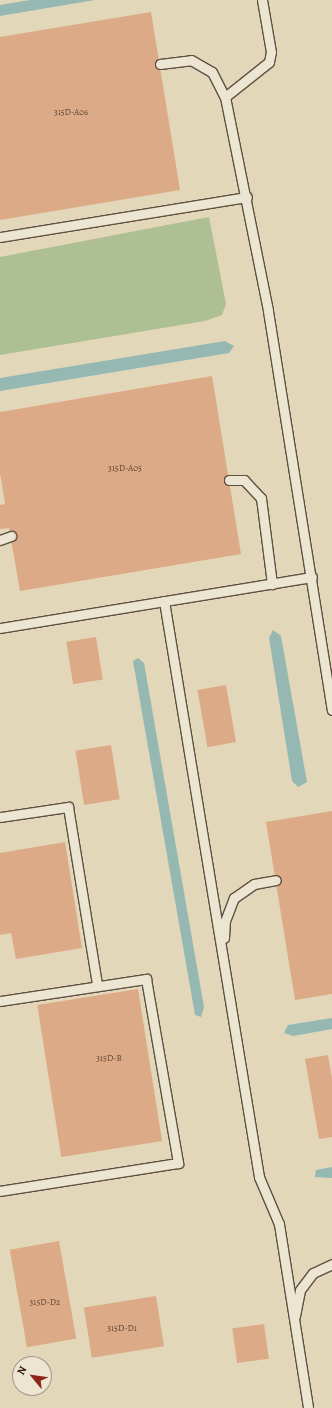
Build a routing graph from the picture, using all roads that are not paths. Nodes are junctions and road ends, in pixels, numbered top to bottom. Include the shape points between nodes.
1 (262, 0) edge
2 (160, 64) dead end
3 (225, 97) junction
4 (247, 197) junction
5 (0, 237) edge
6 (229, 480) dead end
7 (11, 536) dead end
8 (0, 540) edge
9 (312, 577) junction
10 (272, 584) junction
11 (164, 601) junction
12 (0, 618) edge
13 (1, 628) edge
14 (332, 710) edge
15 (0, 817) edge
16 (276, 880) dead end
17 (223, 957) junction
18 (98, 984) junction
19 (0, 1001) edge
20 (0, 1191) edge
21 (332, 1264) edge
22 (294, 1322) junction
23 (308, 1408) edge

1 - 3 lane via 272,52 269,62
2 - 3 lane via 192,60 212,72
3 - 4 lane
4 - 5 lane
4 - 9 lane
6 - 10 lane via 244,480 261,498
7 - 8 lane
9 - 10 lane
9 - 14 lane
10 - 11 lane
11 - 13 lane
11 - 17 lane
12 - 13 lane
15 - 18 lane via 68,807
16 - 17 lane via 254,884 234,898 225,921
17 - 22 lane via 259,1177 279,1224
18 - 19 lane
18 - 20 lane via 146,979 178,1163
21 - 22 lane via 313,1273 300,1290
22 - 23 lane

